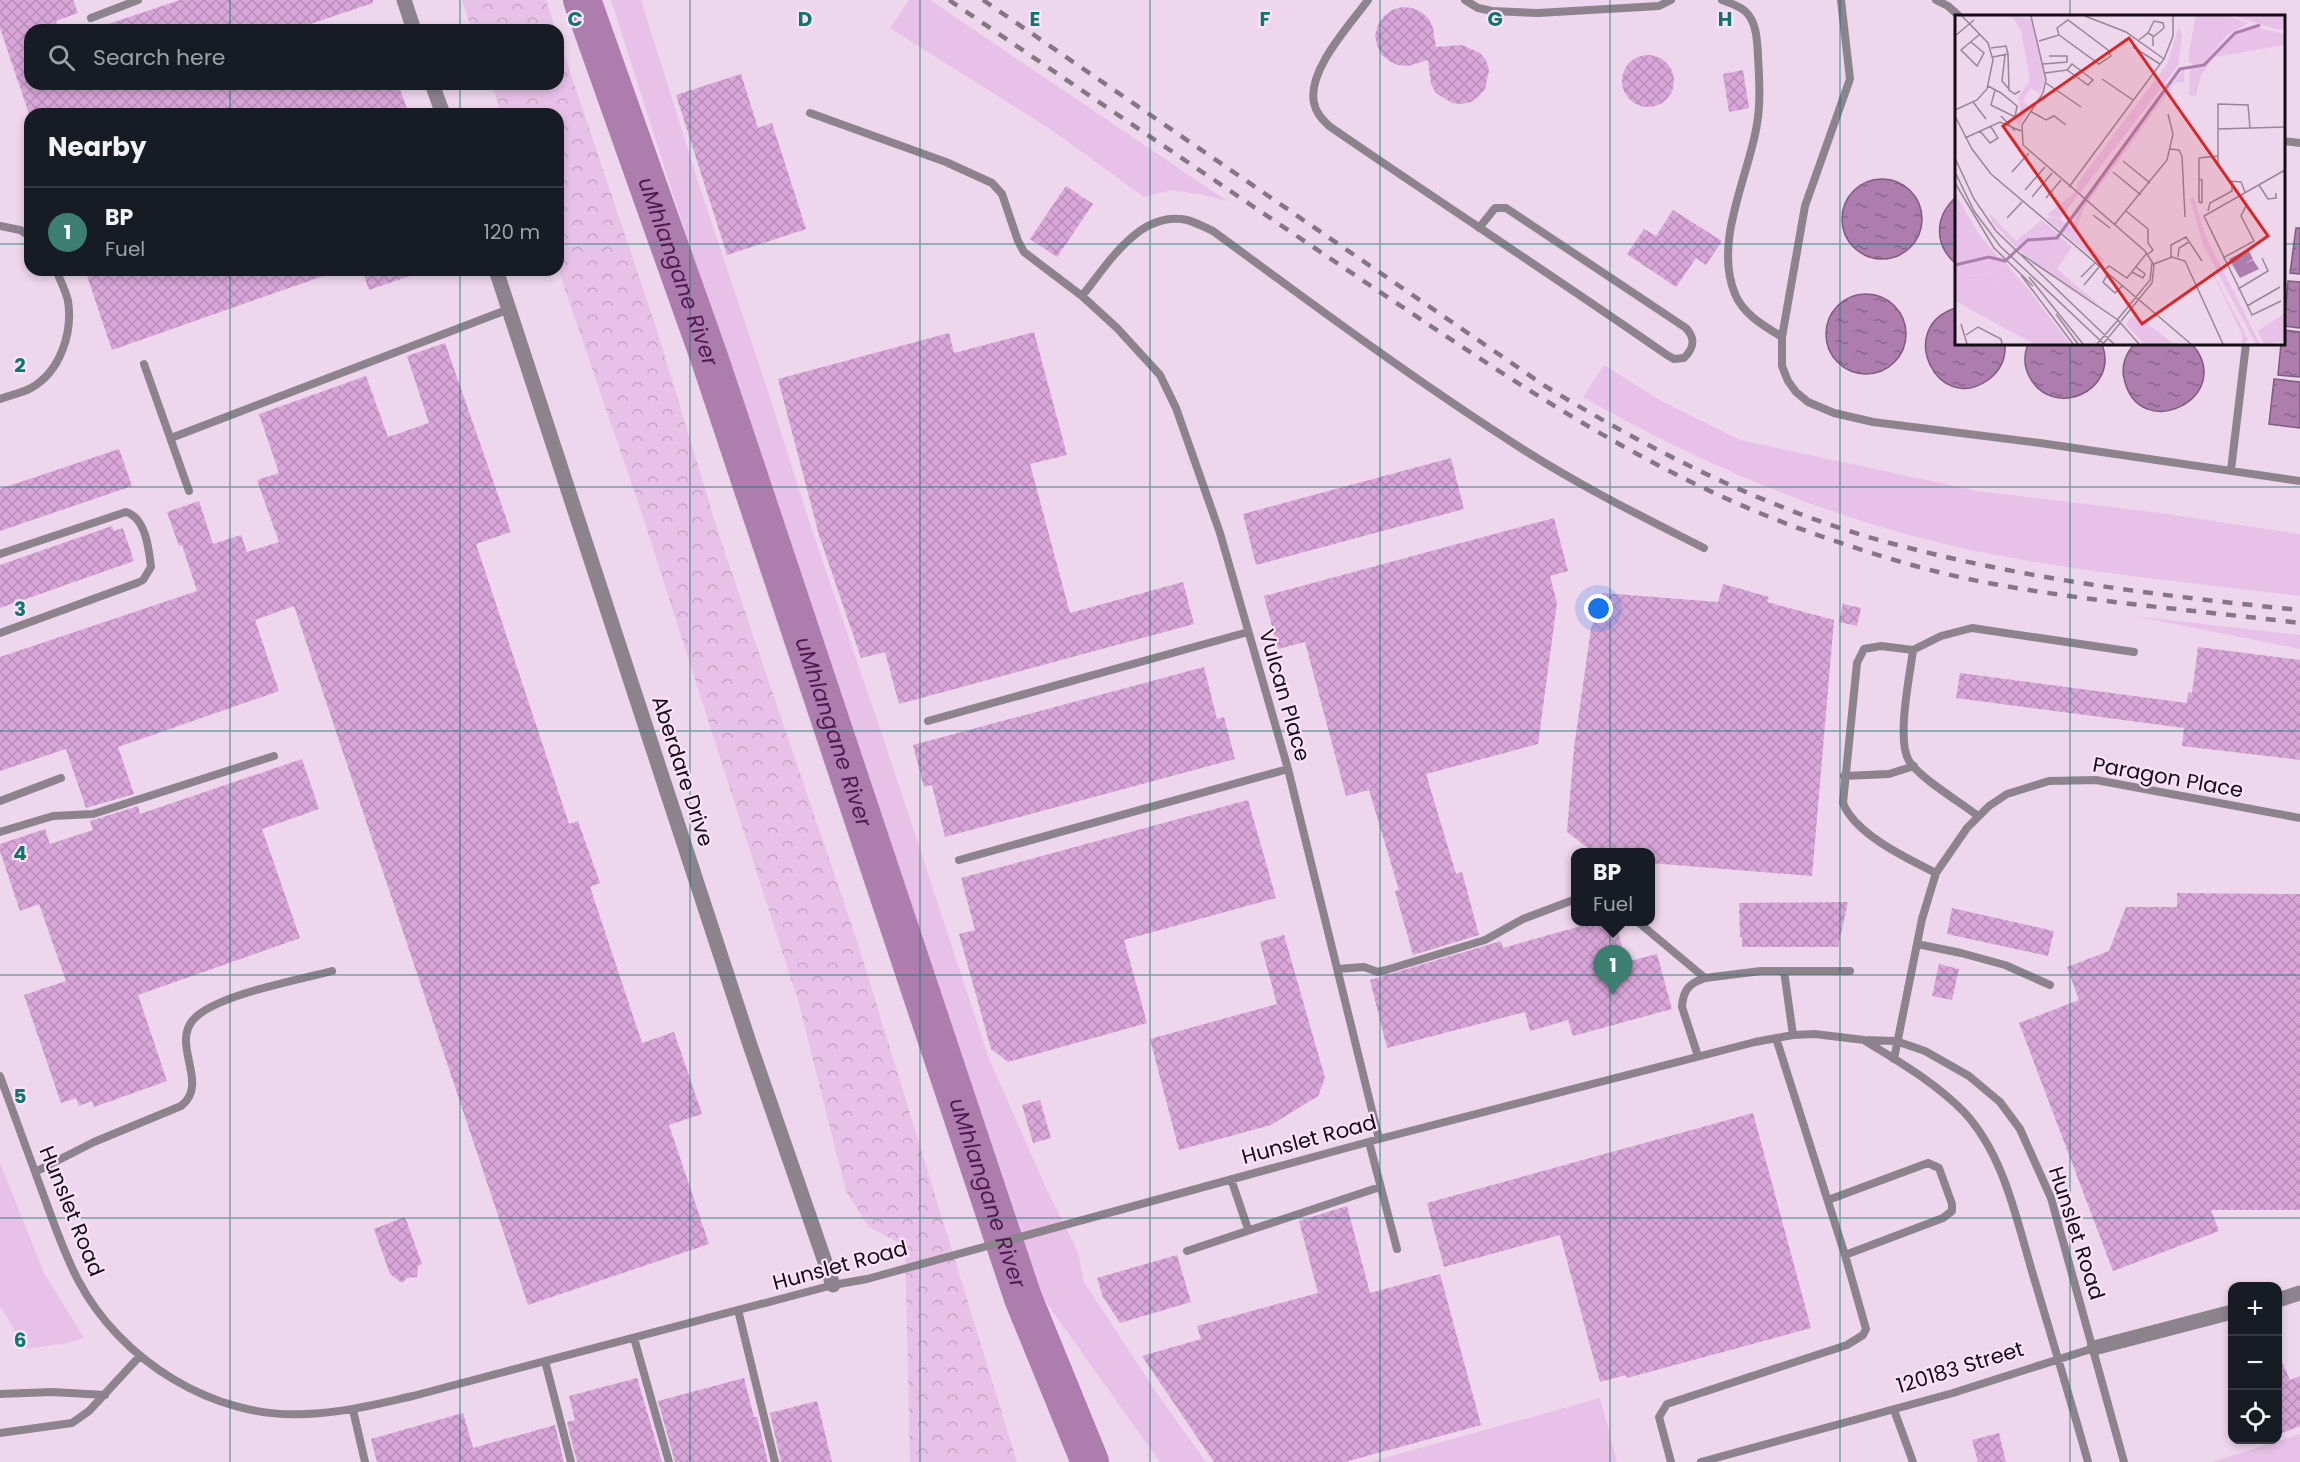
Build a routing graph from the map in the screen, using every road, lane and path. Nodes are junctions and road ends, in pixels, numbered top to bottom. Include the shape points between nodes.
1 (138, 0) edge
2 (404, 0) edge
3 (1368, 0) edge
4 (1465, 0) edge
5 (1671, 0) edge
6 (1722, 0) edge
7 (1840, 0) edge
8 (1936, 0) edge
9 (1958, 15) edge
10 (91, 18) dead end
11 (412, 24) edge
12 (434, 90) edge
13 (441, 108) edge
14 (810, 113) dead end
15 (2285, 141) edge
16 (2300, 143) edge
17 (0, 226) edge
18 (1479, 228) junction
19 (24, 232) edge
20 (59, 276) edge
21 (498, 276) edge
22 (1082, 296) junction
23 (509, 309) junction
24 (1782, 337) junction
25 (2246, 345) edge
26 (144, 364) dead end
27 (0, 399) edge
28 (171, 438) junction
29 (2231, 470) junction
30 (2300, 481) edge
31 (189, 490) dead end
32 (1704, 548) dead end
33 (0, 554) edge
34 (1248, 632) junction
35 (0, 633) edge
36 (1913, 650) junction
37 (2134, 652) dead end
38 (927, 721) dead end
39 (274, 756) dead end
40 (1914, 766) junction
41 (1288, 769) junction
42 (1845, 776) junction
43 (61, 778) dead end
44 (0, 801) edge
45 (1978, 816) junction
46 (2300, 818) edge
47 (0, 832) edge
48 (959, 860) dead end
49 (1935, 873) junction
50 (1571, 901) edge
51 (1644, 926) edge
52 (1917, 944) junction
53 (1337, 969) junction
54 (332, 971) dead end
55 (1784, 971) junction
56 (1850, 971) dead end
57 (1706, 978) junction
58 (2050, 985) dead end
59 (1793, 1035) junction
60 (1776, 1038) junction
61 (1864, 1040) junction
62 (1896, 1041) junction
63 (1698, 1056) junction
64 (1894, 1059) junction
65 (0, 1076) edge
66 (1379, 1139) junction
67 (1369, 1142) junction
68 (35, 1172) junction
69 (1231, 1179) junction
70 (1380, 1187) junction
71 (1828, 1200) junction
72 (1248, 1229) junction
73 (1397, 1249) dead end
74 (1187, 1251) dead end
75 (1845, 1255) junction
76 (833, 1285) junction
77 (2300, 1293) edge
78 (2282, 1298) edge
79 (738, 1310) junction
80 (2228, 1313) edge
81 (634, 1338) junction
82 (2094, 1348) junction
83 (140, 1357) junction
84 (2058, 1358) junction
85 (545, 1361) junction
86 (0, 1394) edge
87 (105, 1395) junction
88 (353, 1410) junction
89 (1894, 1410) junction
90 (0, 1433) edge
91 (1730, 1458) edge
92 (365, 1462) edge
93 (571, 1462) edge
94 (669, 1462) edge
95 (776, 1462) edge
96 (1671, 1462) edge
97 (1701, 1462) edge
98 (1913, 1462) edge
99 (2088, 1462) edge
100 (2124, 1462) edge

1 - 10 lane
2 - 11 street
3 - 18 lane via 1317,76 1313,91 1318,115
4 - 5 lane via 1492,11 1538,13 1659,6
6 - 24 lane via 1745,10 1751,18 1756,31 1759,78 1757,125 1728,254 1730,276 1741,304
7 - 24 lane via 1850,79 1805,206
8 - 9 lane
12 - 13 street
14 - 22 lane, Vulcan Place via 946,162 992,183 1002,194 1024,252
15 - 16 lane
17 - 19 lane
18 - 18 lane via 1495,208 1506,208 1686,328 1693,342 1691,351 1684,358 1667,355
20 - 27 lane via 68,302 62,354 52,370 31,388
21 - 23 street, Aberdare Drive
22 - 32 lane via 1120,249 1147,226 1166,219 1187,220 1213,231 1428,387 1516,445
22 - 34 lane, Vulcan Place via 1137,349 1160,375 1168,391 1220,533
23 - 28 lane
23 - 76 street, Aberdare Drive via 750,1045
24 - 29 lane via 1782,366 1788,381 1808,402 1834,414
25 - 29 lane
26 - 28 lane
28 - 31 lane
29 - 30 lane
33 - 35 lane via 126,512 139,523 152,567 137,583
34 - 38 lane
34 - 41 lane, Vulcan Place
36 - 37 lane via 1941,636 1972,628
36 - 40 lane via 1904,728 1908,759
36 - 42 lane via 1881,646 1869,647 1861,654 1854,682
39 - 47 lane via 93,814 53,816
40 - 42 lane via 1889,774
40 - 45 lane
41 - 48 lane
41 - 53 lane, Vulcan Place
42 - 49 lane via 1843,803 1854,820 1893,850
43 - 44 lane
45 - 46 lane, Paragon Place via 2007,794 2049,781 2096,780
45 - 49 lane, Paragon Place
49 - 52 lane, Paragon Place
50 - 53 lane via 1523,919 1485,940 1378,972 1364,967
51 - 57 lane
52 - 58 lane via 2005,965
52 - 62 lane, Paragon Place
53 - 66 lane, Vulcan Place
54 - 68 lane via 218,1003 201,1013 185,1036 193,1085 189,1100
55 - 56 lane
55 - 57 lane
55 - 59 lane
57 - 63 lane via 1688,986 1682,999
59 - 60 lane, Hunslet Road
59 - 61 lane, Hunslet Road
60 - 63 lane, Hunslet Road
60 - 71 lane
61 - 62 lane, Hunslet Road
61 - 64 lane, Hunslet Road
62 - 64 lane, Paragon Place
62 - 82 lane, Hunslet Road via 1925,1051 1969,1076 2000,1102 2020,1129 2051,1198
63 - 66 lane, Hunslet Road
64 - 84 lane, Hunslet Road via 1934,1085 1964,1112 1997,1162
65 - 68 lane, Hunslet Road
66 - 67 lane, Hunslet Road
67 - 69 lane, Hunslet Road
67 - 70 lane
68 - 83 lane, Hunslet Road via 79,1282 96,1309
69 - 72 lane
69 - 76 lane, Hunslet Road
70 - 72 lane
70 - 73 lane
71 - 75 lane
71 - 75 lane via 1928,1163 1939,1168 1952,1204 1952,1211 1943,1218
72 - 74 lane
75 - 96 lane via 1865,1321 1863,1335 1847,1345 1667,1404 1659,1417
76 - 79 lane, Hunslet Road
77 - 78 street
79 - 81 lane, Hunslet Road
79 - 95 lane
80 - 82 street, 120183 Street
81 - 85 lane, Hunslet Road
81 - 94 lane
82 - 84 lane, 120183 Street
82 - 100 lane, Hunslet Road
83 - 87 lane
83 - 88 lane, Hunslet Road via 208,1398 257,1411 303,1415
84 - 89 lane, 120183 Street
84 - 99 lane, Hunslet Road
85 - 88 lane, Hunslet Road
85 - 93 lane
86 - 87 lane
87 - 90 lane via 72,1423
88 - 92 lane
89 - 91 lane, 120183 Street
89 - 98 lane
91 - 97 lane, 120183 Street

